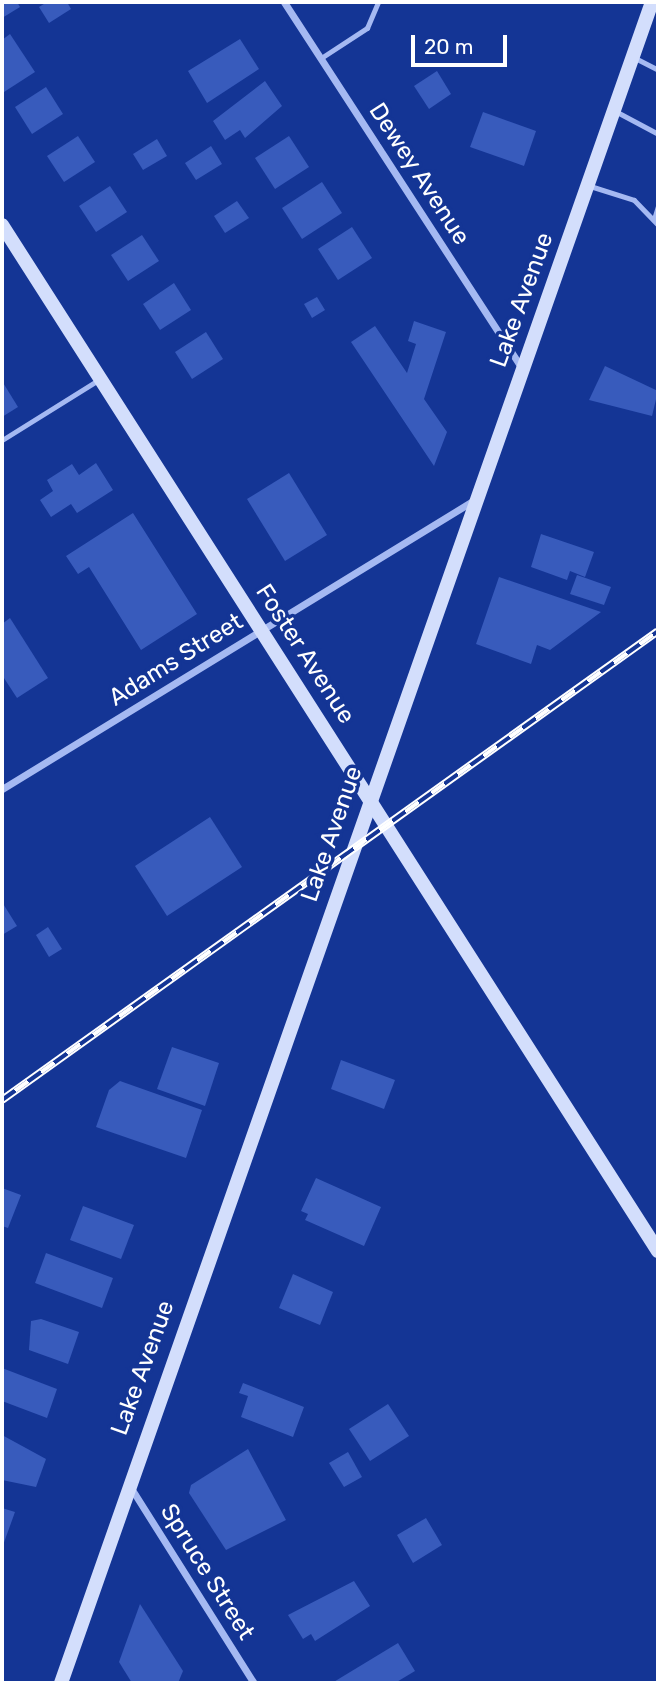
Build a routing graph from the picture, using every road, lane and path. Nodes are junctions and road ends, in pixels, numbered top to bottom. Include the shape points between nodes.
1 (284, 2) edge
2 (378, 2) edge
3 (652, 2) edge
4 (632, 57) junction
5 (321, 58) junction
6 (658, 70) edge
7 (613, 110) junction
8 (658, 134) edge
9 (587, 185) junction
10 (658, 206) edge
11 (656, 222) edge
12 (2, 225) edge
13 (522, 368) junction
14 (100, 379) junction
15 (2, 440) edge
16 (477, 498) junction
17 (262, 630) junction
18 (2, 789) edge
19 (369, 796) junction
20 (658, 1251) edge
21 (127, 1481) junction
22 (61, 1683) edge
23 (254, 1683) edge

1 - 5 street, Dewey Avenue
2 - 5 lane via 367,28
3 - 4 street, Lake Avenue
4 - 6 lane
4 - 7 street, Lake Avenue
5 - 13 street, Dewey Avenue
7 - 8 lane
7 - 9 street, Lake Avenue
9 - 11 lane via 634,200
9 - 13 street, Lake Avenue
10 - 11 lane
12 - 14 street, Foster Avenue
13 - 16 street, Lake Avenue
14 - 15 lane
14 - 17 street, Foster Avenue
16 - 17 street, Adams Street
16 - 19 street, Lake Avenue
17 - 18 street, Adams Street
17 - 19 street, Foster Avenue
19 - 20 street, Foster Avenue
19 - 21 street, Lake Avenue
21 - 22 street, Lake Avenue
21 - 23 street, Spruce Street

